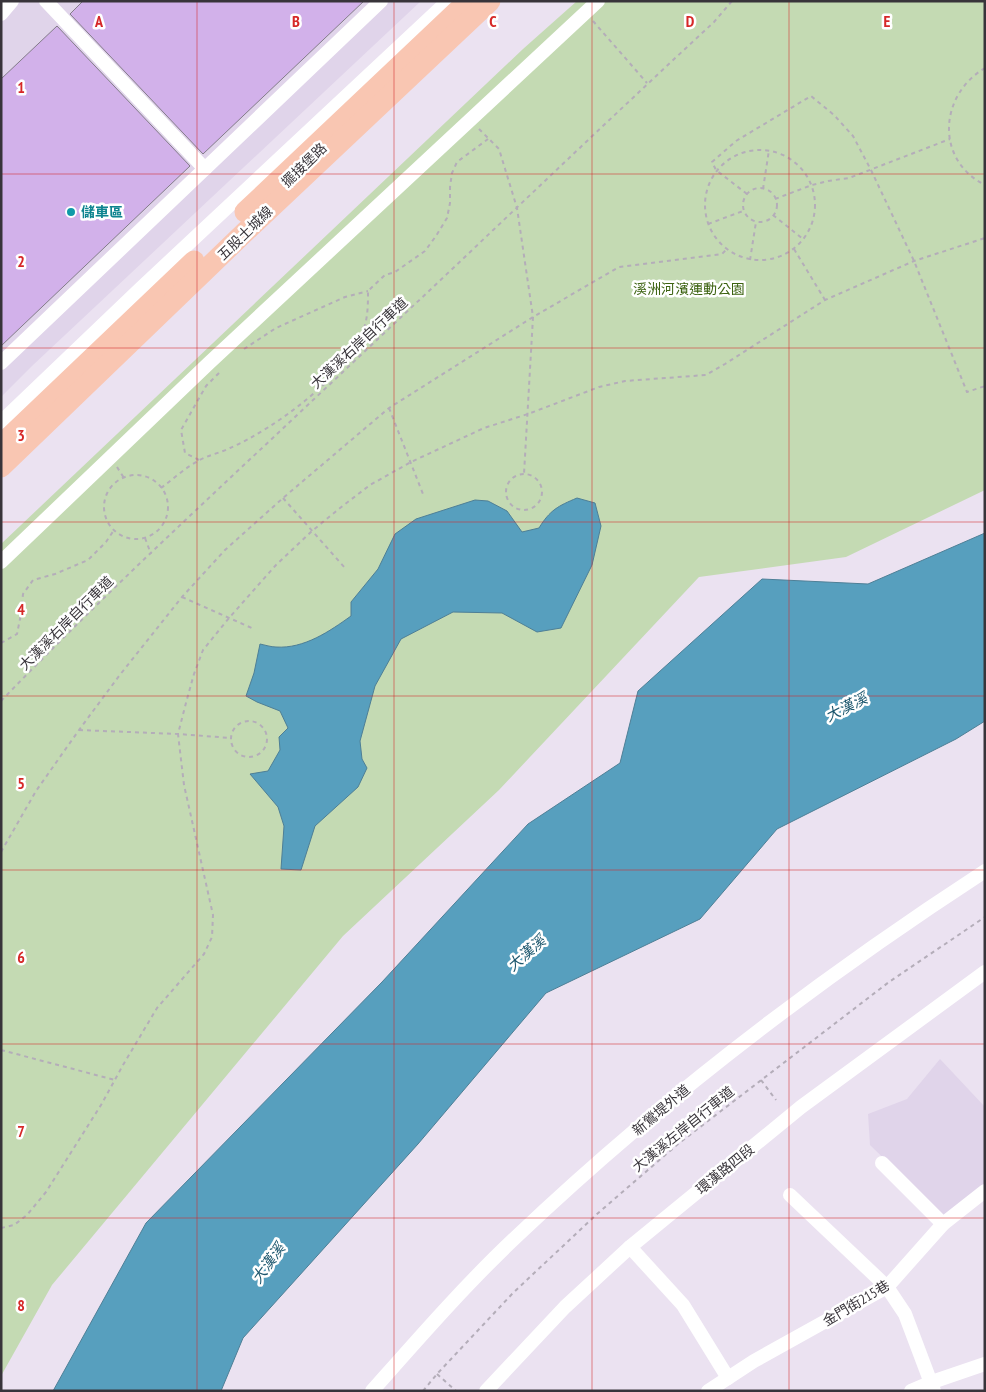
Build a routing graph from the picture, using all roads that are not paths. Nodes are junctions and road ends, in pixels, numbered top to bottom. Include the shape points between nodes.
1 (12, 1) edge
2 (46, 1) edge
3 (381, 1) edge
4 (448, 1) edge
5 (468, 1) edge
6 (478, 1) edge
7 (490, 1) edge
8 (598, 1) edge
9 (1, 14) edge
10 (346, 96) junction
11 (361, 112) junction
12 (205, 169) junction
13 (1, 363) edge
14 (1, 422) edge
15 (1, 445) edge
16 (1, 455) edge
17 (1, 467) edge
18 (1, 562) edge
19 (985, 871) edge
20 (985, 972) edge
21 (882, 1163) dead end
22 (985, 1191) edge
23 (790, 1195) dead end
24 (943, 1224) junction
25 (630, 1247) junction
26 (887, 1287) junction
27 (985, 1364) edge
28 (728, 1378) junction
29 (933, 1386) edge
30 (372, 1391) edge
31 (486, 1391) edge
32 (708, 1391) edge
33 (911, 1391) edge

1 - 9 street
2 - 12 street
3 - 12 street
4 - 10 street, 擺接堡路
5 - 15 highway, 五股土城線
6 - 11 street, 擺接堡路
7 - 17 highway, 五股土城線
8 - 18 street via 216,356
10 - 11 street
10 - 14 street, 擺接堡路
11 - 16 street, 擺接堡路
12 - 13 street
19 - 30 street, 新鶯堤外道 via 817,986 723,1058 596,1164 515,1238 432,1323
20 - 25 street, 環漢路四段 via 801,1107
21 - 24 street
22 - 24 street, 金門街215巷
23 - 26 street
24 - 26 street, 金門街215巷
25 - 28 street via 682,1305
25 - 31 street, 環漢路四段 via 565,1307
26 - 28 street, 金門街215巷
26 - 29 street via 905,1314
27 - 29 street
28 - 32 street, 金門街215巷
29 - 33 street

